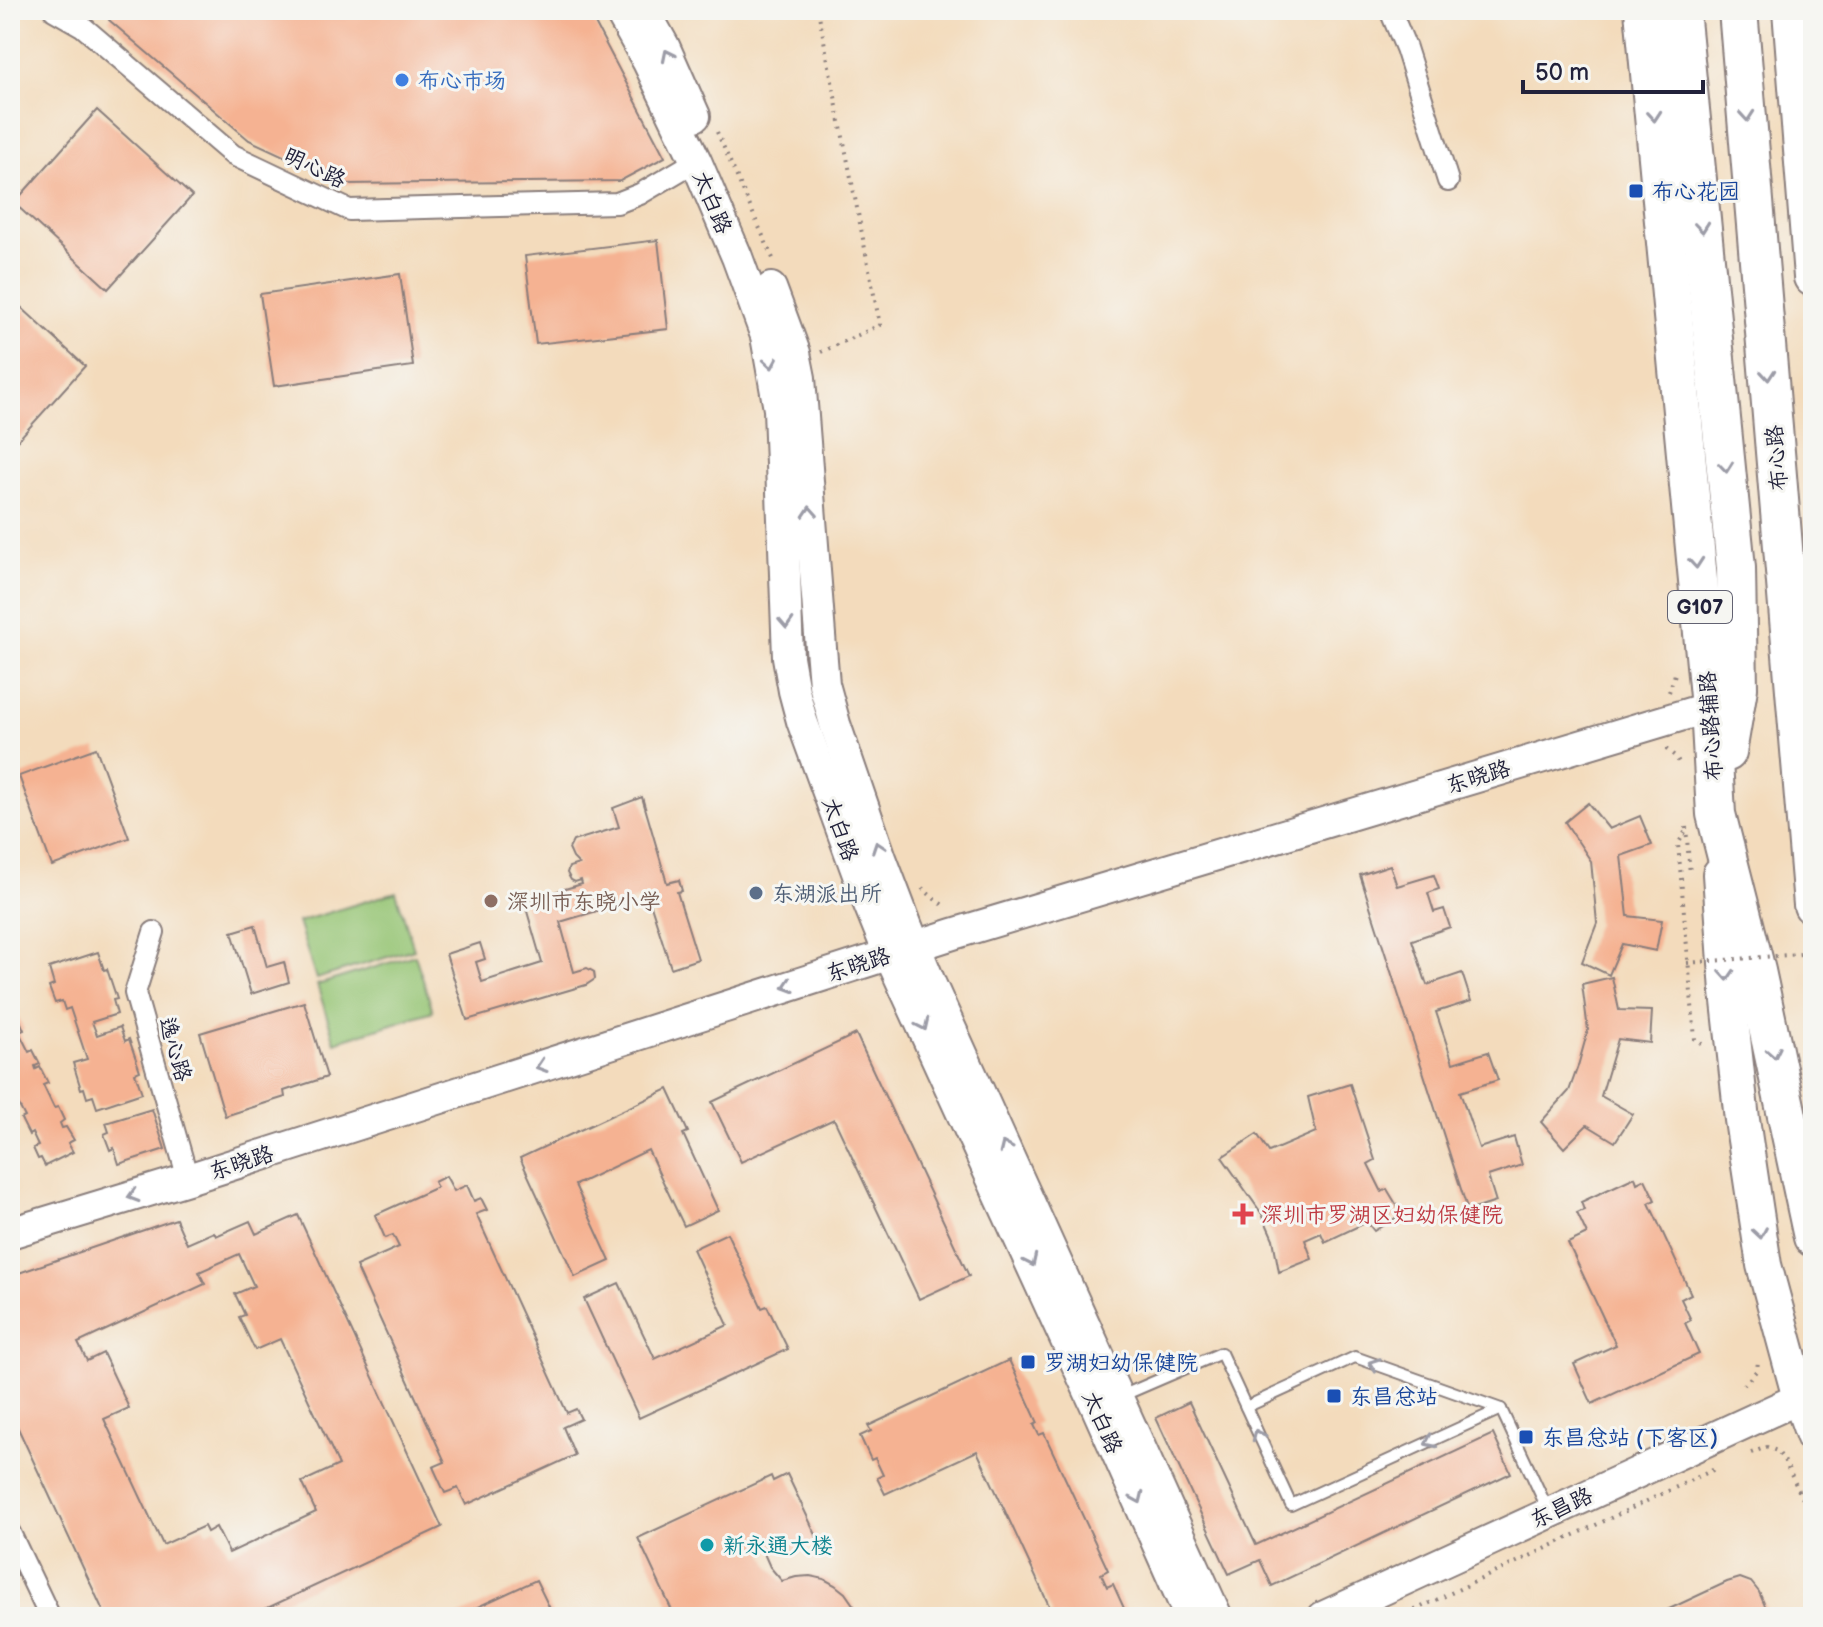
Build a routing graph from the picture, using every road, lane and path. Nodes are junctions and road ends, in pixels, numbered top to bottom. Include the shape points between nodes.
1 (54, 10) edge
2 (619, 10) edge
3 (644, 10) edge
4 (818, 10) edge
5 (1390, 10) edge
6 (1644, 10) edge
7 (1680, 10) edge
8 (1738, 10) edge
9 (1792, 10) edge
10 (85, 18) edge
11 (696, 161) junction
12 (1448, 181) dead end
13 (1813, 277) edge
14 (812, 356) dead end
15 (1710, 707) junction
16 (1701, 822) junction
17 (1813, 905) edge
18 (154, 932) dead end
19 (902, 950) junction
20 (1813, 953) edge
21 (1687, 963) junction
22 (1705, 1046) dead end
23 (188, 1179) junction
24 (10, 1233) edge
25 (1813, 1237) edge
26 (1800, 1398) junction
27 (1107, 1402) junction
28 (1246, 1407) junction
29 (1501, 1409) junction
30 (1813, 1435) edge
31 (1751, 1453) dead end
32 (1723, 1466) dead end
33 (1549, 1513) junction
34 (1813, 1520) edge
35 (10, 1533) edge
36 (50, 1617) edge
37 (1190, 1617) edge
38 (1217, 1617) edge
39 (1323, 1617) edge
40 (1400, 1617) edge

1 - 10 street, 明心路
2 - 11 main road, 太白路
19 -> 3 main road, 太白路 via 881,858 824,684 795,353 713,155
4 - 14 path via 880,325
5 - 12 street
6 -> 15 highway, 布心路辅路 / G107
7 -> 16 highway via 1736,568 1738,688
8 -> 17 highway, 布心路
9 - 13 highway
10 - 11 street, 明心路 via 233,155 349,210 617,203
11 -> 19 main road, 太白路 via 758,309 770,352 779,409 787,638 797,706 868,902
15 - 16 highway, 布心路辅路 / G107
15 - 19 main road, 东晓路
16 - 21 path via 1678,844
16 -> 25 highway, G107 via 1756,971
16 -> 26 main road, 布心路辅路 via 1764,1265
18 - 23 street, 逸心路 via 135,993
19 -> 23 main road, 东晓路
19 - 27 main road, 太白路
20 - 21 path, bridge
21 - 22 path via 1695,1039
23 -> 24 main road, 东晓路
26 - 30 main road, 布心路辅路
26 - 33 main road, 东昌路
27 - 28 lane via 1221,1353
27 -> 37 main road, 太白路
27 - 38 main road, 太白路
29 -> 28 lane via 1355,1357
29 -> 28 lane via 1291,1505
29 - 33 lane
31 - 34 path via 1767,1447 1777,1451
32 - 40 path
33 - 39 main road, 东昌路
35 - 36 street

